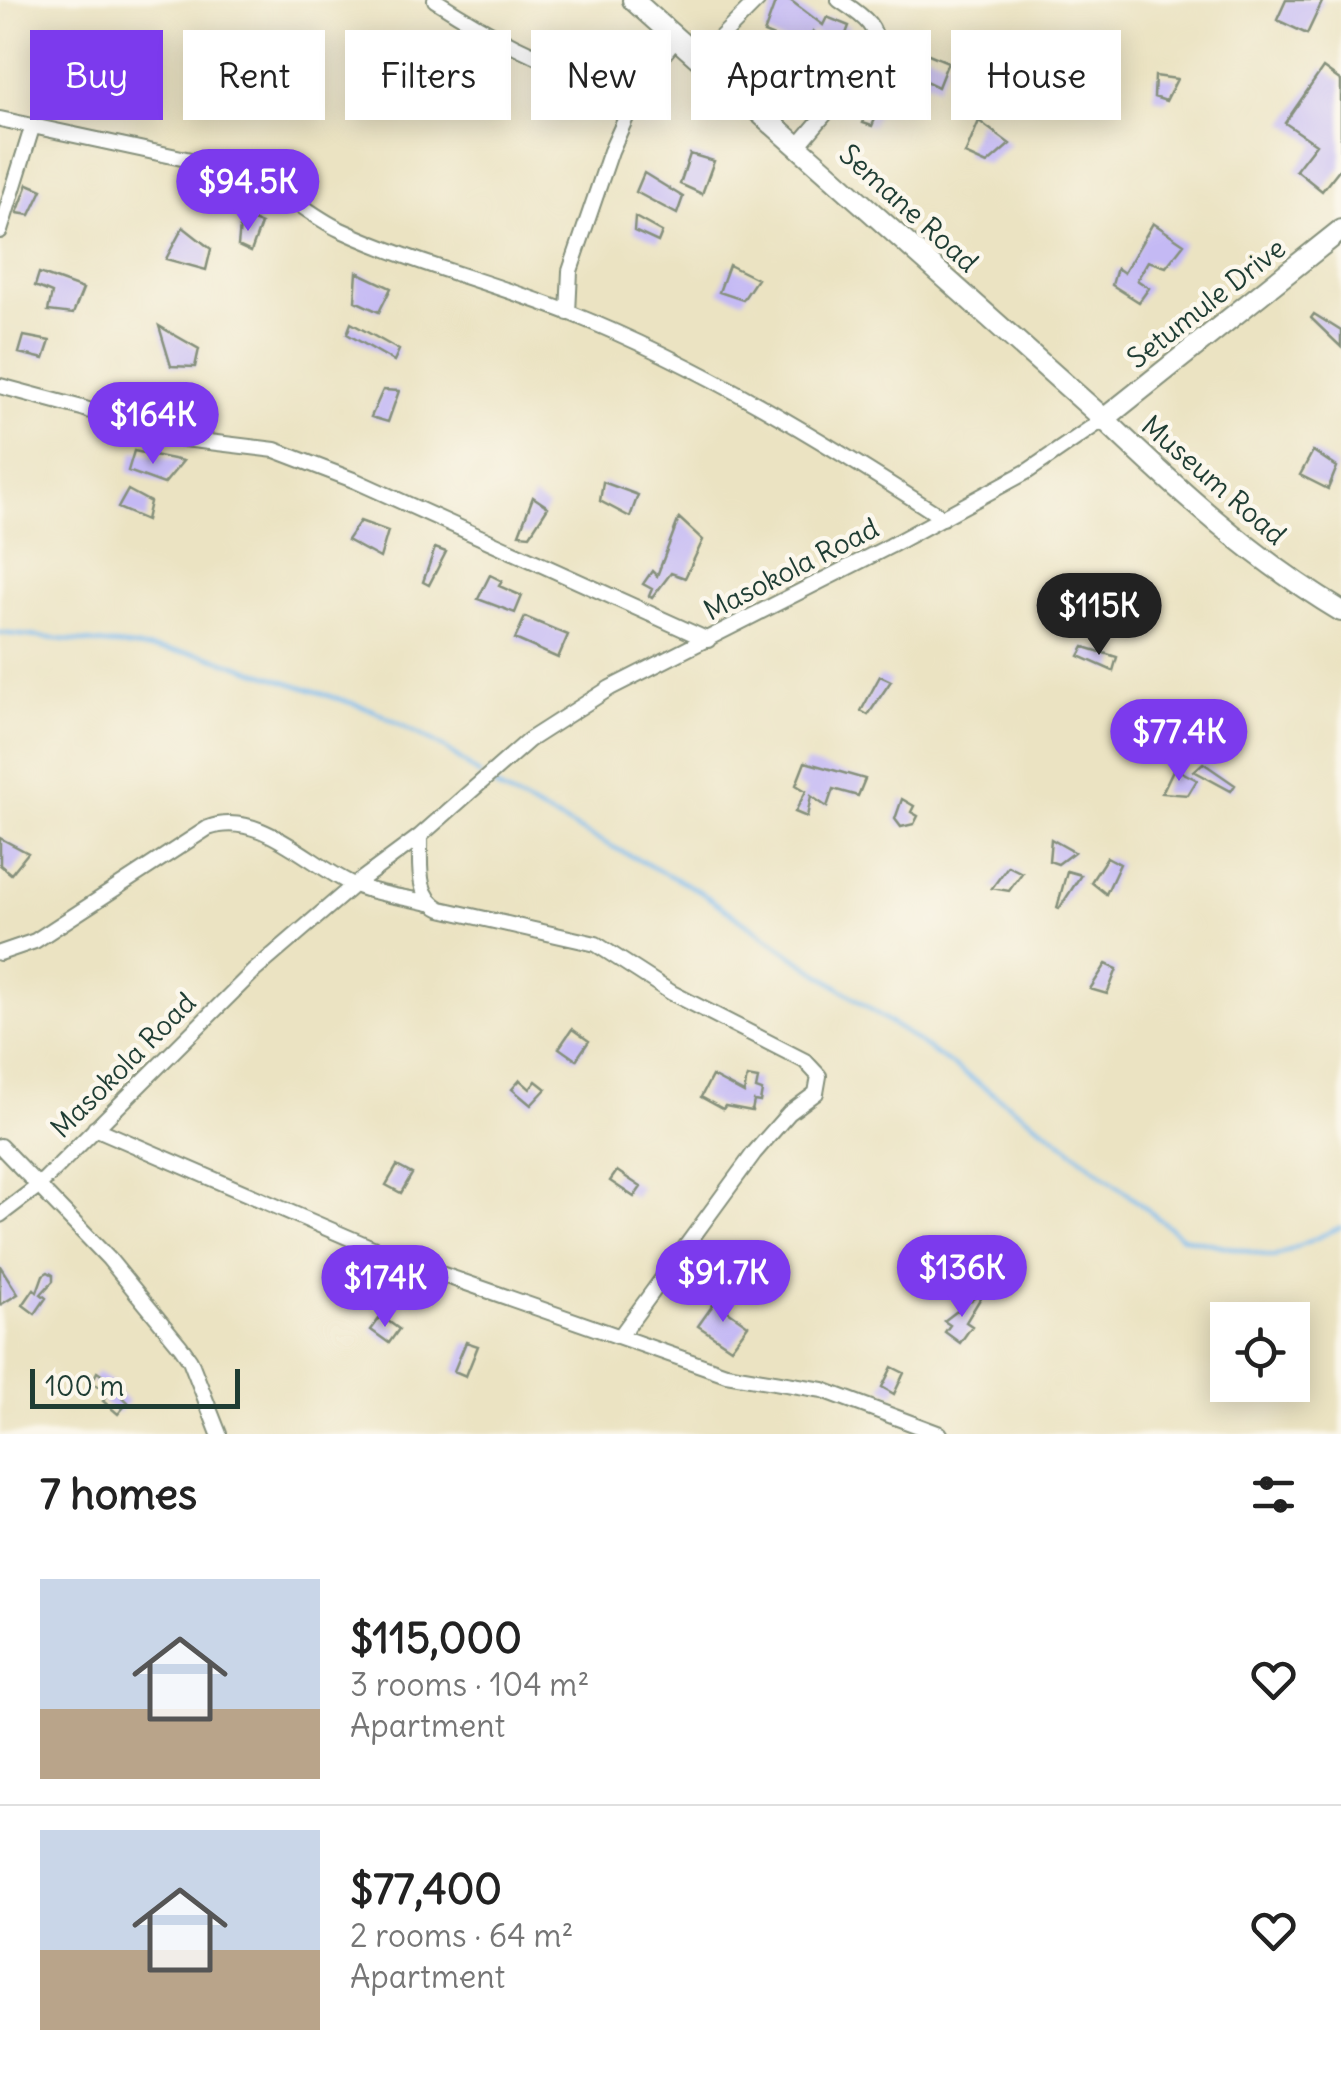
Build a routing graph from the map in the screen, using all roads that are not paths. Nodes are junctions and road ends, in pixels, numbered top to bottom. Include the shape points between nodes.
1 (434, 0) edge
2 (633, 0) edge
3 (758, 0) edge
4 (838, 0) edge
5 (728, 30) edge
6 (676, 39) junction
7 (671, 45) edge
8 (691, 52) edge
9 (531, 54) edge
10 (0, 119) edge
11 (625, 120) edge
12 (768, 120) edge
13 (32, 128) junction
14 (798, 146) junction
15 (1341, 230) edge
16 (0, 232) edge
17 (568, 312) junction
18 (0, 386) edge
19 (1104, 418) junction
20 (944, 518) junction
21 (1341, 611) edge
22 (708, 640) junction
23 (420, 836) junction
24 (354, 885) junction
25 (429, 903) junction
26 (0, 952) edge
27 (95, 1128) junction
28 (0, 1146) edge
29 (36, 1187) junction
30 (0, 1215) edge
31 (621, 1335) junction
32 (219, 1434) edge
33 (940, 1434) edge

1 - 9 street
2 - 6 street, Semane Road
3 - 5 street
4 - 14 street via 868,20 876,55
6 - 7 street
6 - 8 street, Semane Road
10 - 13 street
11 - 17 street via 570,270
12 - 14 street, Semane Road
13 - 16 street
13 - 17 street via 256,176 338,229
14 - 19 street, Semane Road
15 - 19 street, Setumule Drive
17 - 20 street via 680,362 817,436
18 - 22 street via 167,437 290,456
19 - 20 street, Masokola Road
19 - 21 street, Museum Road via 1265,563
20 - 22 street, Masokola Road
22 - 23 street, Masokola Road via 610,688 500,763
23 - 24 street, Masokola Road
23 - 25 street
24 - 25 street
24 - 26 street via 272,836 221,824 35,942
24 - 27 street, Masokola Road via 254,970
25 - 31 street via 596,944 804,1060 819,1076 816,1093 754,1153
27 - 29 street, Masokola Road
27 - 31 street via 398,1258
28 - 29 street
29 - 30 street, Masokola Road
29 - 32 street via 109,1259 181,1347
31 - 33 street via 726,1374 823,1390

